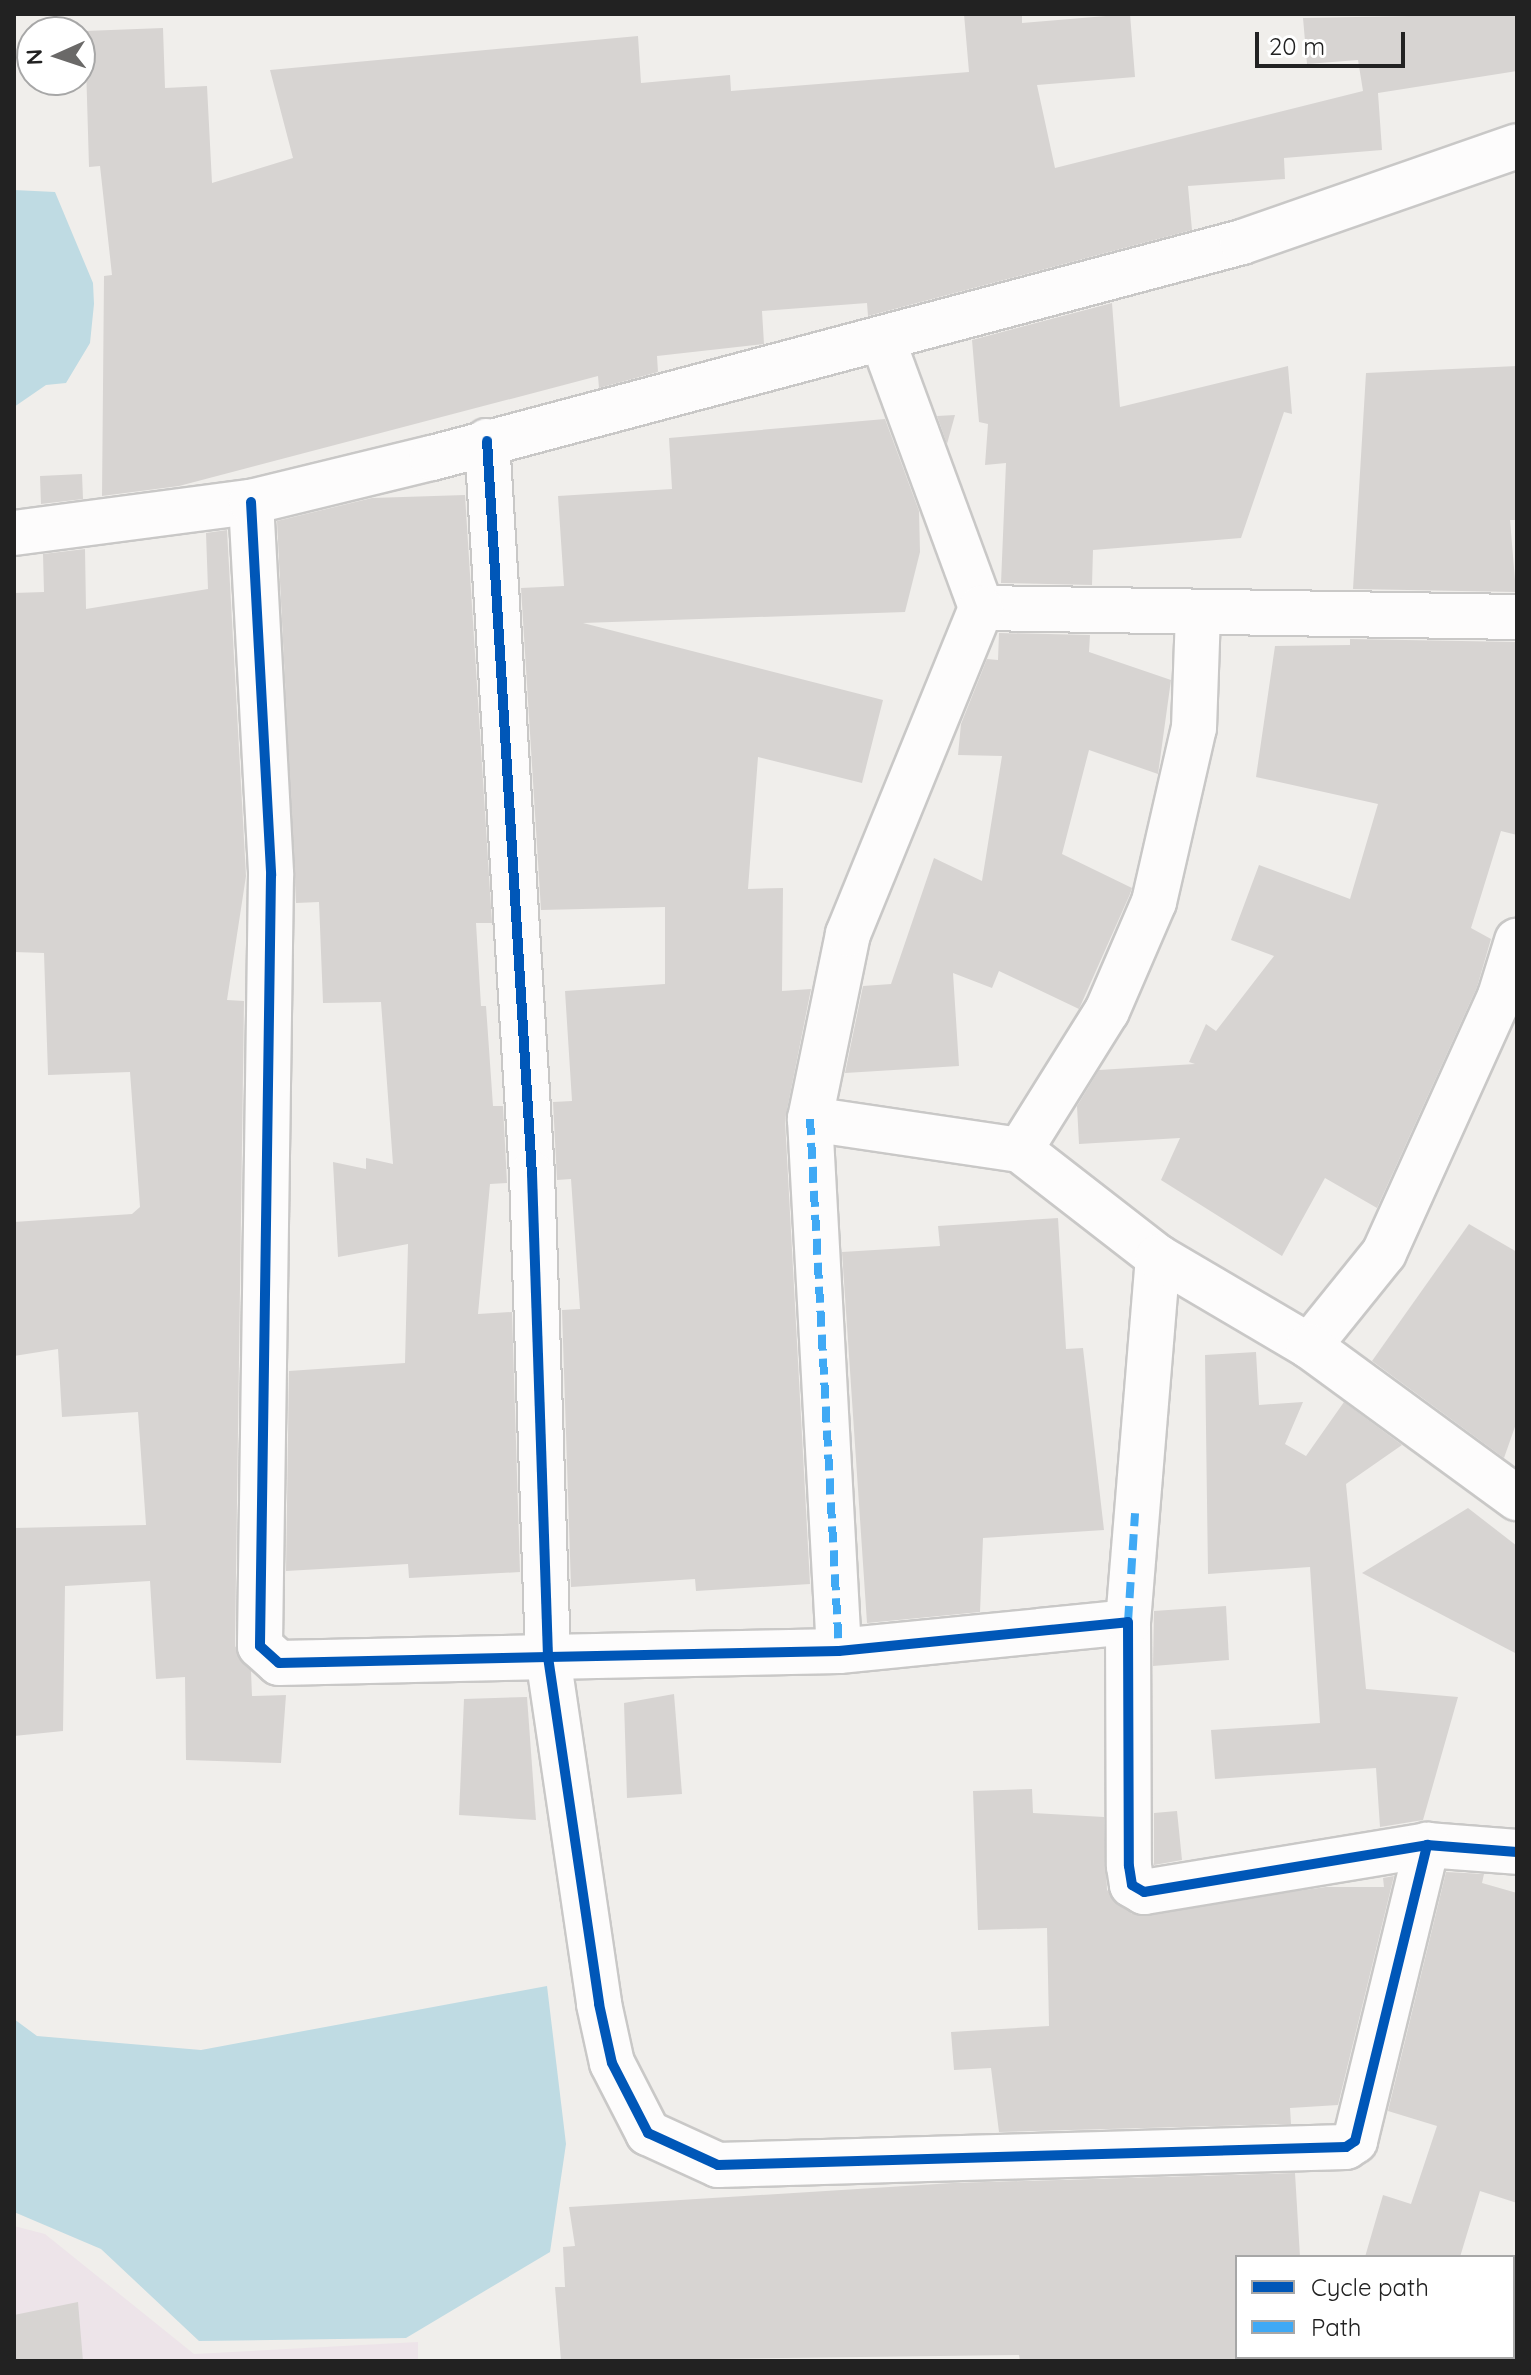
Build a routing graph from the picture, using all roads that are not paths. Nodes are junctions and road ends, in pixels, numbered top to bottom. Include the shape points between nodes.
1 (1517, 146) edge
2 (883, 341) junction
3 (487, 441) junction
4 (251, 502) junction
5 (14, 533) edge
6 (981, 608) junction
7 (1198, 614) junction
8 (1517, 617) edge
9 (1517, 941) edge
10 (810, 1119) junction
11 (1020, 1150) junction
12 (1158, 1257) junction
13 (1309, 1346) junction
14 (1517, 1498) edge
15 (1128, 1622) junction
16 (831, 1651) junction
17 (569, 1655) junction
18 (1427, 1845) junction
19 (1517, 1852) edge

1 - 2 street via 1242,242
2 - 3 street
2 - 6 street
3 - 4 street
3 - 17 street via 532,1174
4 - 5 street
4 - 17 street via 271,875 260,1646 279,1663
6 - 7 street
6 - 10 street via 848,934
7 - 8 street
7 - 11 street via 1194,728 1154,902 1107,1011
9 - 13 street via 1500,996 1384,1253
10 - 11 street
10 - 16 street
11 - 12 street
12 - 13 street
12 - 15 street
13 - 14 street
15 - 16 street
15 - 18 street via 1132,1885 1144,1892
16 - 17 street
17 - 18 street via 588,1949 612,2063 648,2133 718,2165 1346,2147 1355,2141
18 - 19 street

